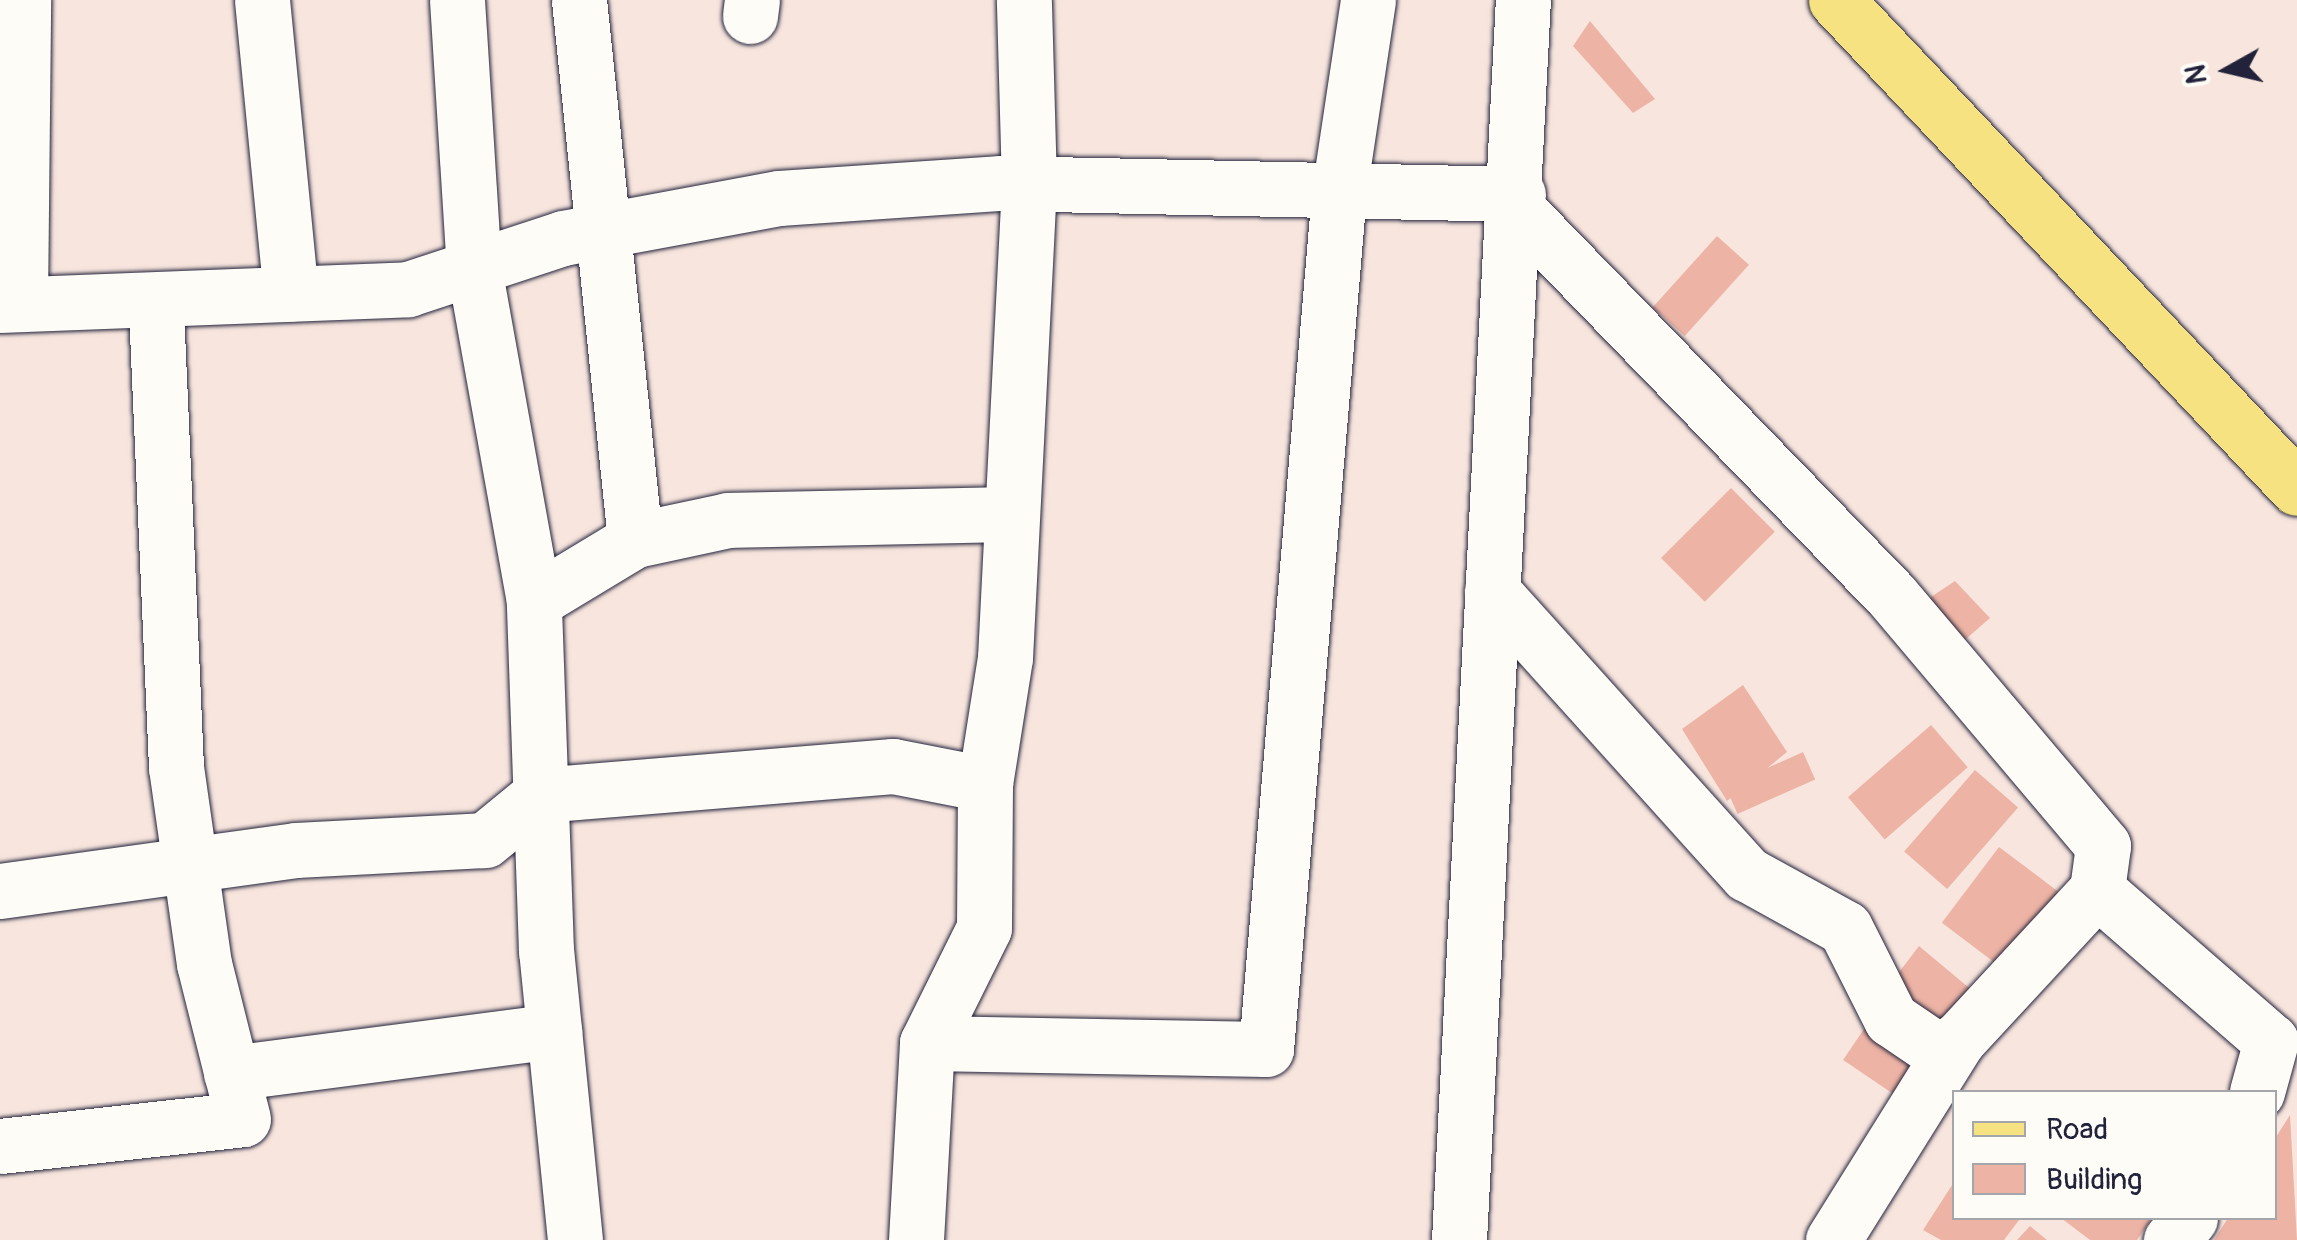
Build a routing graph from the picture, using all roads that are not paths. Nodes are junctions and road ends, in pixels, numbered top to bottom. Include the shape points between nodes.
1 (23, 0) edge
2 (262, 0) edge
3 (458, 0) edge
4 (579, 0) edge
5 (1024, 0) edge
6 (1368, 0) edge
7 (1523, 0) edge
8 (1836, 0) edge
9 (1030, 184) junction
10 (1339, 192) junction
11 (1517, 201) junction
12 (604, 234) junction
13 (474, 268) junction
14 (291, 294) junction
15 (156, 300) junction
16 (10, 305) edge
17 (2297, 488) edge
18 (1006, 514) junction
19 (635, 540) junction
20 (1492, 591) junction
21 (534, 601) junction
22 (985, 784) junction
23 (540, 795) junction
24 (190, 863) junction
25 (2096, 890) junction
26 (0, 891) edge
27 (554, 1031) junction
28 (1958, 1040) junction
29 (927, 1043) junction
30 (2275, 1050) edge
31 (231, 1074) junction
32 (0, 1146) edge
33 (2188, 1220) edge
34 (575, 1240) edge
35 (916, 1240) edge
36 (1459, 1240) edge
37 (1832, 1240) edge
38 (2171, 1240) edge

1 - 16 street
2 - 14 street
3 - 13 street
4 - 12 street
5 - 9 street
6 - 10 street
7 - 11 street
8 - 17 main road
9 - 10 street
9 - 12 street via 778,198
9 - 18 street
10 - 11 street
10 - 29 street via 1266,1049
11 - 20 street via 1496,426
11 - 25 street via 1892,596 2104,846
12 - 13 street
12 - 19 street
13 - 14 street via 408,289
13 - 21 street
14 - 15 street
15 - 16 street
15 - 24 street via 166,639
18 - 19 street via 728,520
18 - 22 street via 1005,658
19 - 21 street
20 - 28 street via 1747,874 1845,928 1891,1019 1938,1051
20 - 36 street
21 - 23 street
22 - 23 street via 893,766
22 - 29 street via 984,928
23 - 24 street via 486,840
23 - 27 street
24 - 26 street
24 - 31 street
25 - 28 street
25 - 30 street
27 - 31 street
27 - 34 street
28 - 37 street
29 - 35 street
31 - 32 street via 243,1120
33 - 38 street

